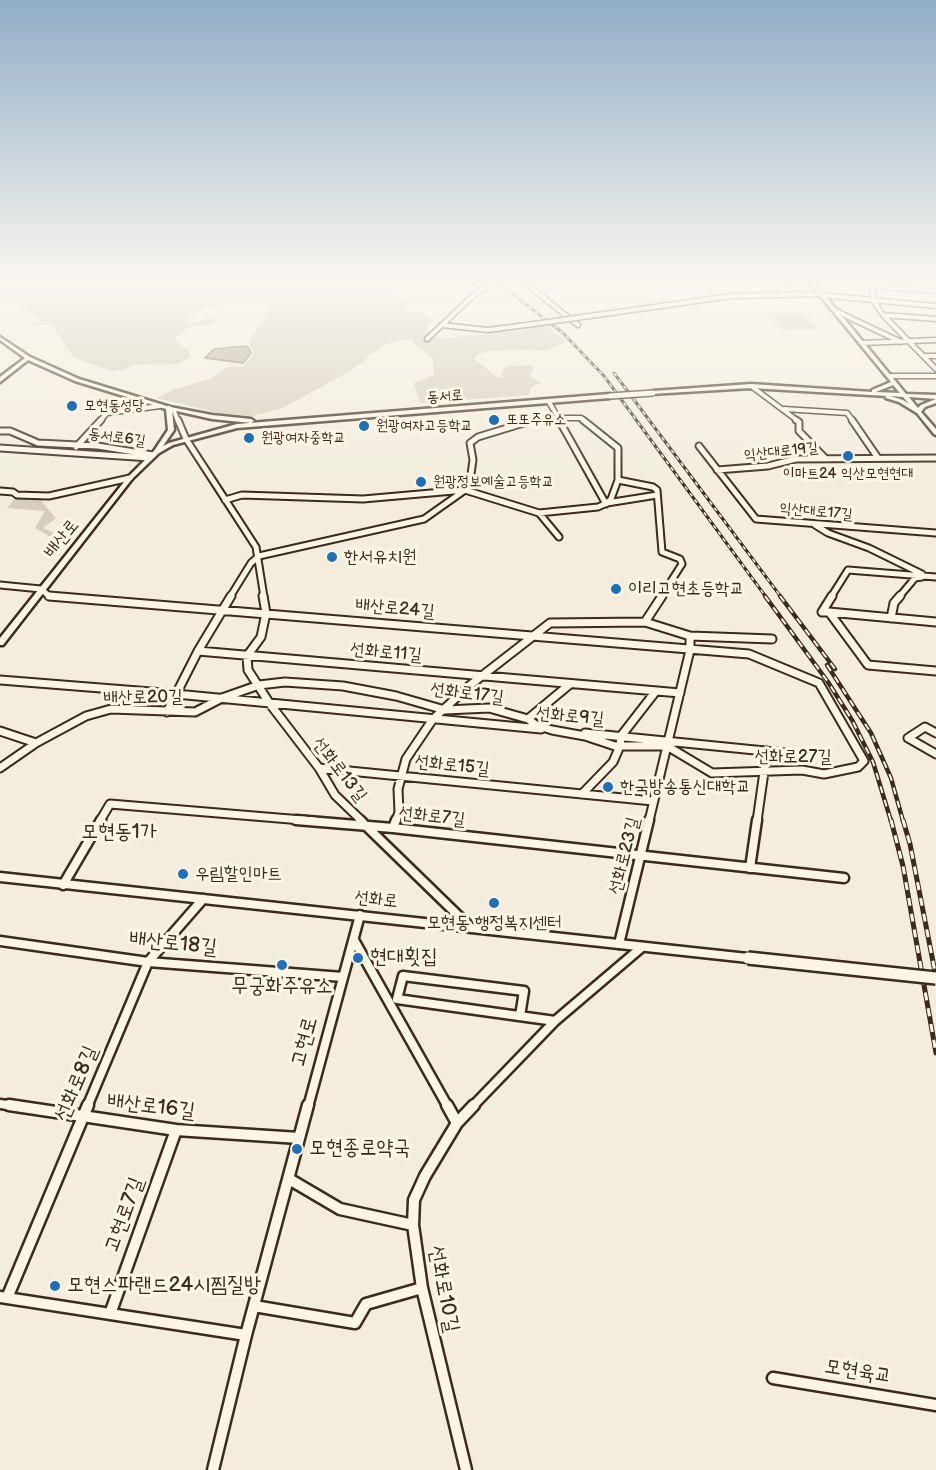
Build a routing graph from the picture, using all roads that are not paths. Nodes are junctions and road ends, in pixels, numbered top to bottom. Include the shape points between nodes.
1 (18, 351) edge
2 (869, 351) edge
3 (918, 351) edge
4 (924, 356) junction
5 (936, 356) edge
6 (28, 358) junction
7 (936, 369) edge
8 (891, 376) junction
9 (936, 376) edge
10 (0, 380) edge
11 (896, 382) junction
12 (751, 386) junction
13 (861, 392) junction
14 (905, 395) junction
15 (936, 398) edge
16 (549, 402) junction
17 (160, 406) junction
18 (169, 408) junction
19 (784, 409) junction
20 (918, 412) junction
21 (557, 417) junction
22 (282, 422) junction
23 (0, 431) edge
24 (936, 433) edge
25 (186, 439) junction
26 (78, 444) junction
27 (699, 446) dead end
28 (0, 448) edge
29 (70, 453) junction
30 (154, 455) junction
31 (878, 458) junction
32 (936, 458) edge
33 (826, 459) junction
34 (717, 470) junction
35 (130, 478) junction
36 (618, 480) junction
37 (465, 490) junction
38 (0, 491) edge
39 (657, 495) junction
40 (225, 500) junction
41 (607, 503) junction
42 (539, 513) junction
43 (815, 525) junction
44 (936, 533) edge
45 (559, 537) dead end
46 (259, 556) junction
47 (927, 576) junction
48 (936, 577) edge
49 (0, 585) edge
50 (41, 589) junction
51 (225, 609) junction
52 (829, 612) junction
53 (266, 613) junction
54 (891, 618) junction
55 (645, 621) junction
56 (936, 622) edge
57 (532, 636) junction
58 (690, 636) junction
59 (772, 639) dead end
60 (0, 643) edge
61 (690, 650) junction
62 (198, 651) junction
63 (749, 654) joint
64 (247, 656) junction
65 (936, 671) edge
66 (483, 677) junction
67 (0, 680) edge
68 (570, 684) junction
69 (259, 685) junction
70 (656, 691) junction
71 (680, 693) junction
72 (176, 694) junction
73 (222, 698) junction
74 (269, 703) junction
75 (445, 710) junction
76 (167, 712) junction
77 (433, 719) junction
78 (528, 719) junction
79 (552, 730) junction
80 (0, 731) edge
81 (936, 733) edge
82 (621, 736) junction
83 (36, 743) junction
84 (668, 743) junction
85 (620, 746) junction
86 (767, 751) junction
87 (785, 753) dead end
88 (936, 754) edge
89 (0, 768) edge
90 (319, 768) junction
91 (764, 772) junction
92 (400, 775) junction
93 (582, 794) junction
94 (653, 801) junction
95 (365, 826) junction
96 (393, 828) junction
97 (640, 855) junction
98 (750, 868) junction
99 (0, 877) edge
100 (844, 878) dead end
101 (63, 885) junction
102 (203, 899) junction
103 (360, 915) junction
104 (469, 926) junction
105 (0, 940) edge
106 (354, 940) junction
107 (619, 944) junction
108 (642, 947) junction
109 (148, 962) junction
110 (343, 977) junction
111 (936, 978) edge
112 (520, 1016) junction
113 (555, 1021) junction
114 (0, 1104) edge
115 (82, 1116) junction
116 (457, 1123) junction
117 (176, 1130) junction
118 (299, 1138) junction
119 (289, 1179) junction
120 (413, 1225) junction
121 (422, 1288) junction
122 (4, 1297) edge
123 (254, 1305) junction
124 (110, 1314) junction
125 (246, 1335) junction
126 (773, 1378) dead end
127 (936, 1405) edge
128 (213, 1470) edge
129 (466, 1470) edge

1 - 6 street
2 - 8 street
3 - 4 street
4 - 5 street
4 - 7 street
6 - 10 street
6 - 17 street via 77,380
8 - 9 street
8 - 11 street
11 - 13 street
11 - 14 street
11 - 15 street
12 - 13 street
12 - 16 street, 동서로, bridge
12 - 19 street
13 - 14 street
13 - 20 street via 901,401
14 - 15 street
14 - 20 street
15 - 20 street
16 - 21 street
16 - 22 street, 동서로
17 - 18 street
17 - 26 street, 동서로6길 via 107,413
18 - 22 street via 212,417
18 - 25 street
18 - 30 street via 171,430
19 - 31 street via 847,413
19 - 33 street via 799,422 799,431
20 - 24 street
21 - 36 street via 581,418 618,448
21 - 37 street via 528,418 527,422 470,443 473,460
21 - 41 street
22 - 25 street, 배산로 via 224,429
23 - 26 street, 동서로6길 via 10,431 38,443
25 - 30 street, 배산로
25 - 40 street
26 - 29 street, 동서로6길
26 - 30 street, 동서로6길
27 - 34 street
28 - 29 street, 배산로
29 - 30 street, 배산로
30 - 35 street, 배산로
31 - 32 street, 익산대로19길
31 - 33 street, 익산대로19길
33 - 34 street, 익산대로19길 via 796,459 768,466
34 - 43 street, 익산대로17길 via 756,519
35 - 38 street via 49,496
35 - 50 street, 배산로
36 - 39 street via 653,487
36 - 41 street
37 - 40 street via 363,499 242,495
37 - 42 street
37 - 46 street via 424,519
39 - 41 street
39 - 55 street via 662,552 681,559 682,564
40 - 46 street
41 - 42 street
42 - 45 street
43 - 44 street, 익산대로17길
43 - 47 street
46 - 51 street
46 - 53 street
47 - 48 street
47 - 52 street via 848,570 822,612
47 - 54 street via 915,578 894,603
49 - 50 street, 배산로24길
50 - 51 street, 배산로24길 via 49,596
50 - 60 street, 배산로
51 - 53 street, 배산로24길
51 - 62 street
52 - 54 street
52 - 65 street via 868,665
53 - 57 street, 배산로24길
53 - 64 street via 261,637
54 - 56 street
55 - 57 street via 550,623
55 - 58 street
57 - 61 street, 배산로24길
57 - 66 street
58 - 59 street
58 - 61 street, 선화로23길
61 - 63 street, 배산로24길
61 - 71 street, 선화로23길
62 - 64 street, 선화로11길
62 - 72 street
63 - 91 street, 선화로27길 via 819,683 864,761 858,767 824,774 802,770
64 - 66 street, 선화로11길
64 - 69 street, 선화로13길 via 248,670
66 - 68 street, 선화로11길
66 - 75 street
67 - 72 street
68 - 70 street, 선화로11길
68 - 78 street
69 - 73 street, 배산로20길
69 - 74 street, 선화로13길
69 - 75 street, 선화로17길 via 285,682 343,686
70 - 71 street, 선화로11길
70 - 82 street
71 - 84 street, 선화로23길
72 - 73 street, 선화로13길
72 - 76 street
73 - 74 street, 선화로13길
73 - 76 street, 배산로20길 via 195,712
74 - 77 street, 선화로13길
74 - 90 street, 선화로13길
75 - 77 street
75 - 78 street, 선화로17길 via 489,708
76 - 83 street, 배산로20길 via 111,709 86,716
77 - 79 street, 선화로9길
77 - 92 street
78 - 79 street, 선화로17길
79 - 82 street, 선화로9길
79 - 85 street, 선화로17길
80 - 83 street
81 - 88 street via 924,727 908,738
82 - 84 street, 선화로9길
82 - 85 street
83 - 89 street, 배산로20길
84 - 85 street, 선화로17길
84 - 86 street
84 - 91 street, 선화로27길 via 712,773
84 - 94 street, 선화로23길
85 - 93 street via 613,762
86 - 87 street
86 - 91 street
90 - 92 street, 선화로15길
90 - 95 street, 선화로13길 via 335,795
91 - 98 street
92 - 93 street, 선화로15길
92 - 96 street via 399,812
93 - 94 street, 선화로15길
94 - 97 street, 선화로23길
95 - 96 street, 선화로7길
95 - 101 street, 선화로7길 via 110,804
95 - 104 street, 선화로13길
96 - 97 street, 선화로7길
97 - 98 street, 선화로7길
97 - 107 street, 선화로23길
98 - 100 street, 선화로7길
99 - 101 main road, 선화로
101 - 102 main road, 선화로
102 - 103 main road, 선화로
102 - 109 street, 선화로8길
103 - 104 main road, 선화로
103 - 106 street, 고현로
104 - 107 main road, 선화로
105 - 109 street, 배산로18길
106 - 110 street, 고현로
106 - 116 street
107 - 108 main road, 선화로
108 - 111 main road, 선화로, bridge
108 - 113 street, 선화로10길
109 - 110 street, 배산로18길
109 - 115 street, 선화로8길
110 - 118 street, 고현로
112 - 112 street via 524,991 403,976 397,999
112 - 113 street
113 - 116 street, 선화로10길
114 - 115 street, 배산로16길
115 - 117 street, 배산로16길
115 - 122 street, 선화로8길
116 - 120 street, 선화로10길 via 414,1200
117 - 118 street, 배산로16길
117 - 124 street, 고현로7길
118 - 119 street, 고현로
119 - 120 street via 340,1209
119 - 123 street, 고현로
120 - 121 street, 선화로10길
121 - 123 street via 366,1304 355,1323
121 - 129 street, 선화로10길
122 - 124 street
123 - 125 street, 고현로
124 - 125 street
125 - 128 street, 고현로
126 - 127 street, 모현육교

